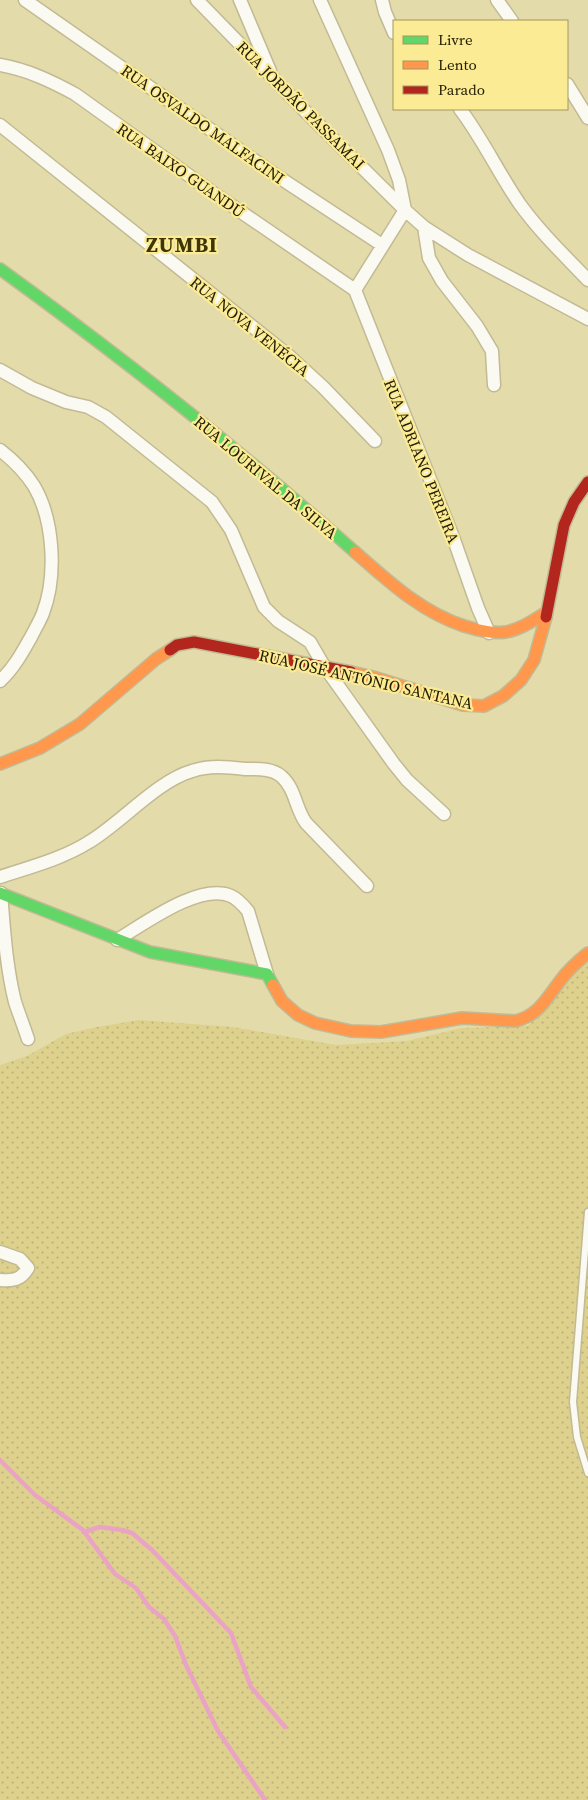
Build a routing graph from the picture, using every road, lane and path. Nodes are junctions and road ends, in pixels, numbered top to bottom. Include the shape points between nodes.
1 (25, 0) edge
2 (197, 0) edge
3 (240, 0) edge
4 (320, 0) edge
5 (382, 0) edge
6 (497, 0) edge
7 (511, 20) edge
8 (393, 31) edge
9 (0, 65) edge
10 (273, 78) junction
11 (568, 86) edge
12 (461, 110) edge
13 (588, 118) edge
14 (0, 125) edge
15 (405, 210) junction
16 (424, 227) junction
17 (382, 245) junction
18 (0, 269) edge
19 (588, 280) edge
20 (354, 290) junction
21 (588, 319) edge
22 (0, 370) edge
23 (494, 385) dead end
24 (375, 441) dead end
25 (0, 450) edge
26 (588, 482) edge
27 (547, 612) junction
28 (490, 633) junction
29 (324, 666) junction
30 (0, 681) edge
31 (0, 764) edge
32 (444, 814) dead end
33 (0, 877) edge
34 (367, 886) dead end
35 (1, 893) edge
36 (117, 940) junction
37 (588, 953) edge
38 (267, 974) junction
39 (28, 1039) dead end
40 (588, 1212) edge
41 (0, 1252) edge
42 (0, 1280) edge
43 (588, 1473) edge

1 - 17 street, RUA OSVALDO MALFACINI via 274,174
2 - 10 street, RUA JORDÃO PASSAMAI
3 - 10 street
4 - 15 street via 388,150
5 - 8 street
6 - 7 street
9 - 20 street, RUA BAIXO GUANDÚ via 51,80 75,94
10 - 15 street, RUA JORDÃO PASSAMAI
11 - 13 street
12 - 19 street via 518,202
14 - 24 street, RUA NOVA VENÉCIA via 288,355
15 - 16 street, RUA JORDÃO PASSAMAI
15 - 17 street
16 - 21 street, RUA JORDÃO PASSAMAI via 468,255
16 - 23 street via 429,258 492,351
17 - 20 street
18 - 28 street, RUA LOURIVAL DA SILVA via 88,332 261,470 406,596 433,614
20 - 28 street, RUA ADRIANO PEREIRA
22 - 29 street via 32,388 88,407 106,417 212,502 231,530 264,607 278,621 310,642
25 - 30 street via 16,463 34,486 45,511 51,549 51,584 43,614 21,656
26 - 27 street, RUA JOSÉ ANTÔNIO SANTANA via 564,525
27 - 28 street, RUA LOURIVAL DA SILVA via 507,633
27 - 29 street, RUA JOSÉ ANTÔNIO SANTANA via 534,660 521,680 503,696 484,706 463,705 374,677
29 - 31 street, RUA JOSÉ ANTÔNIO SANTANA via 194,642 177,646 156,659 80,724 40,748
29 - 32 street via 394,764
33 - 34 street via 89,842 166,783 192,771 220,767 271,770 280,775 292,789 306,823
35 - 36 street
35 - 39 street via 10,978
36 - 38 street via 150,952
36 - 38 street via 192,897 207,892 221,893 232,896 248,911
37 - 38 street via 572,967 541,1008 524,1020 462,1018 380,1032 351,1031 315,1023 298,1015 282,1001
40 - 43 lane via 573,1402 577,1437
41 - 42 street via 20,1259 28,1268 24,1275 13,1281

